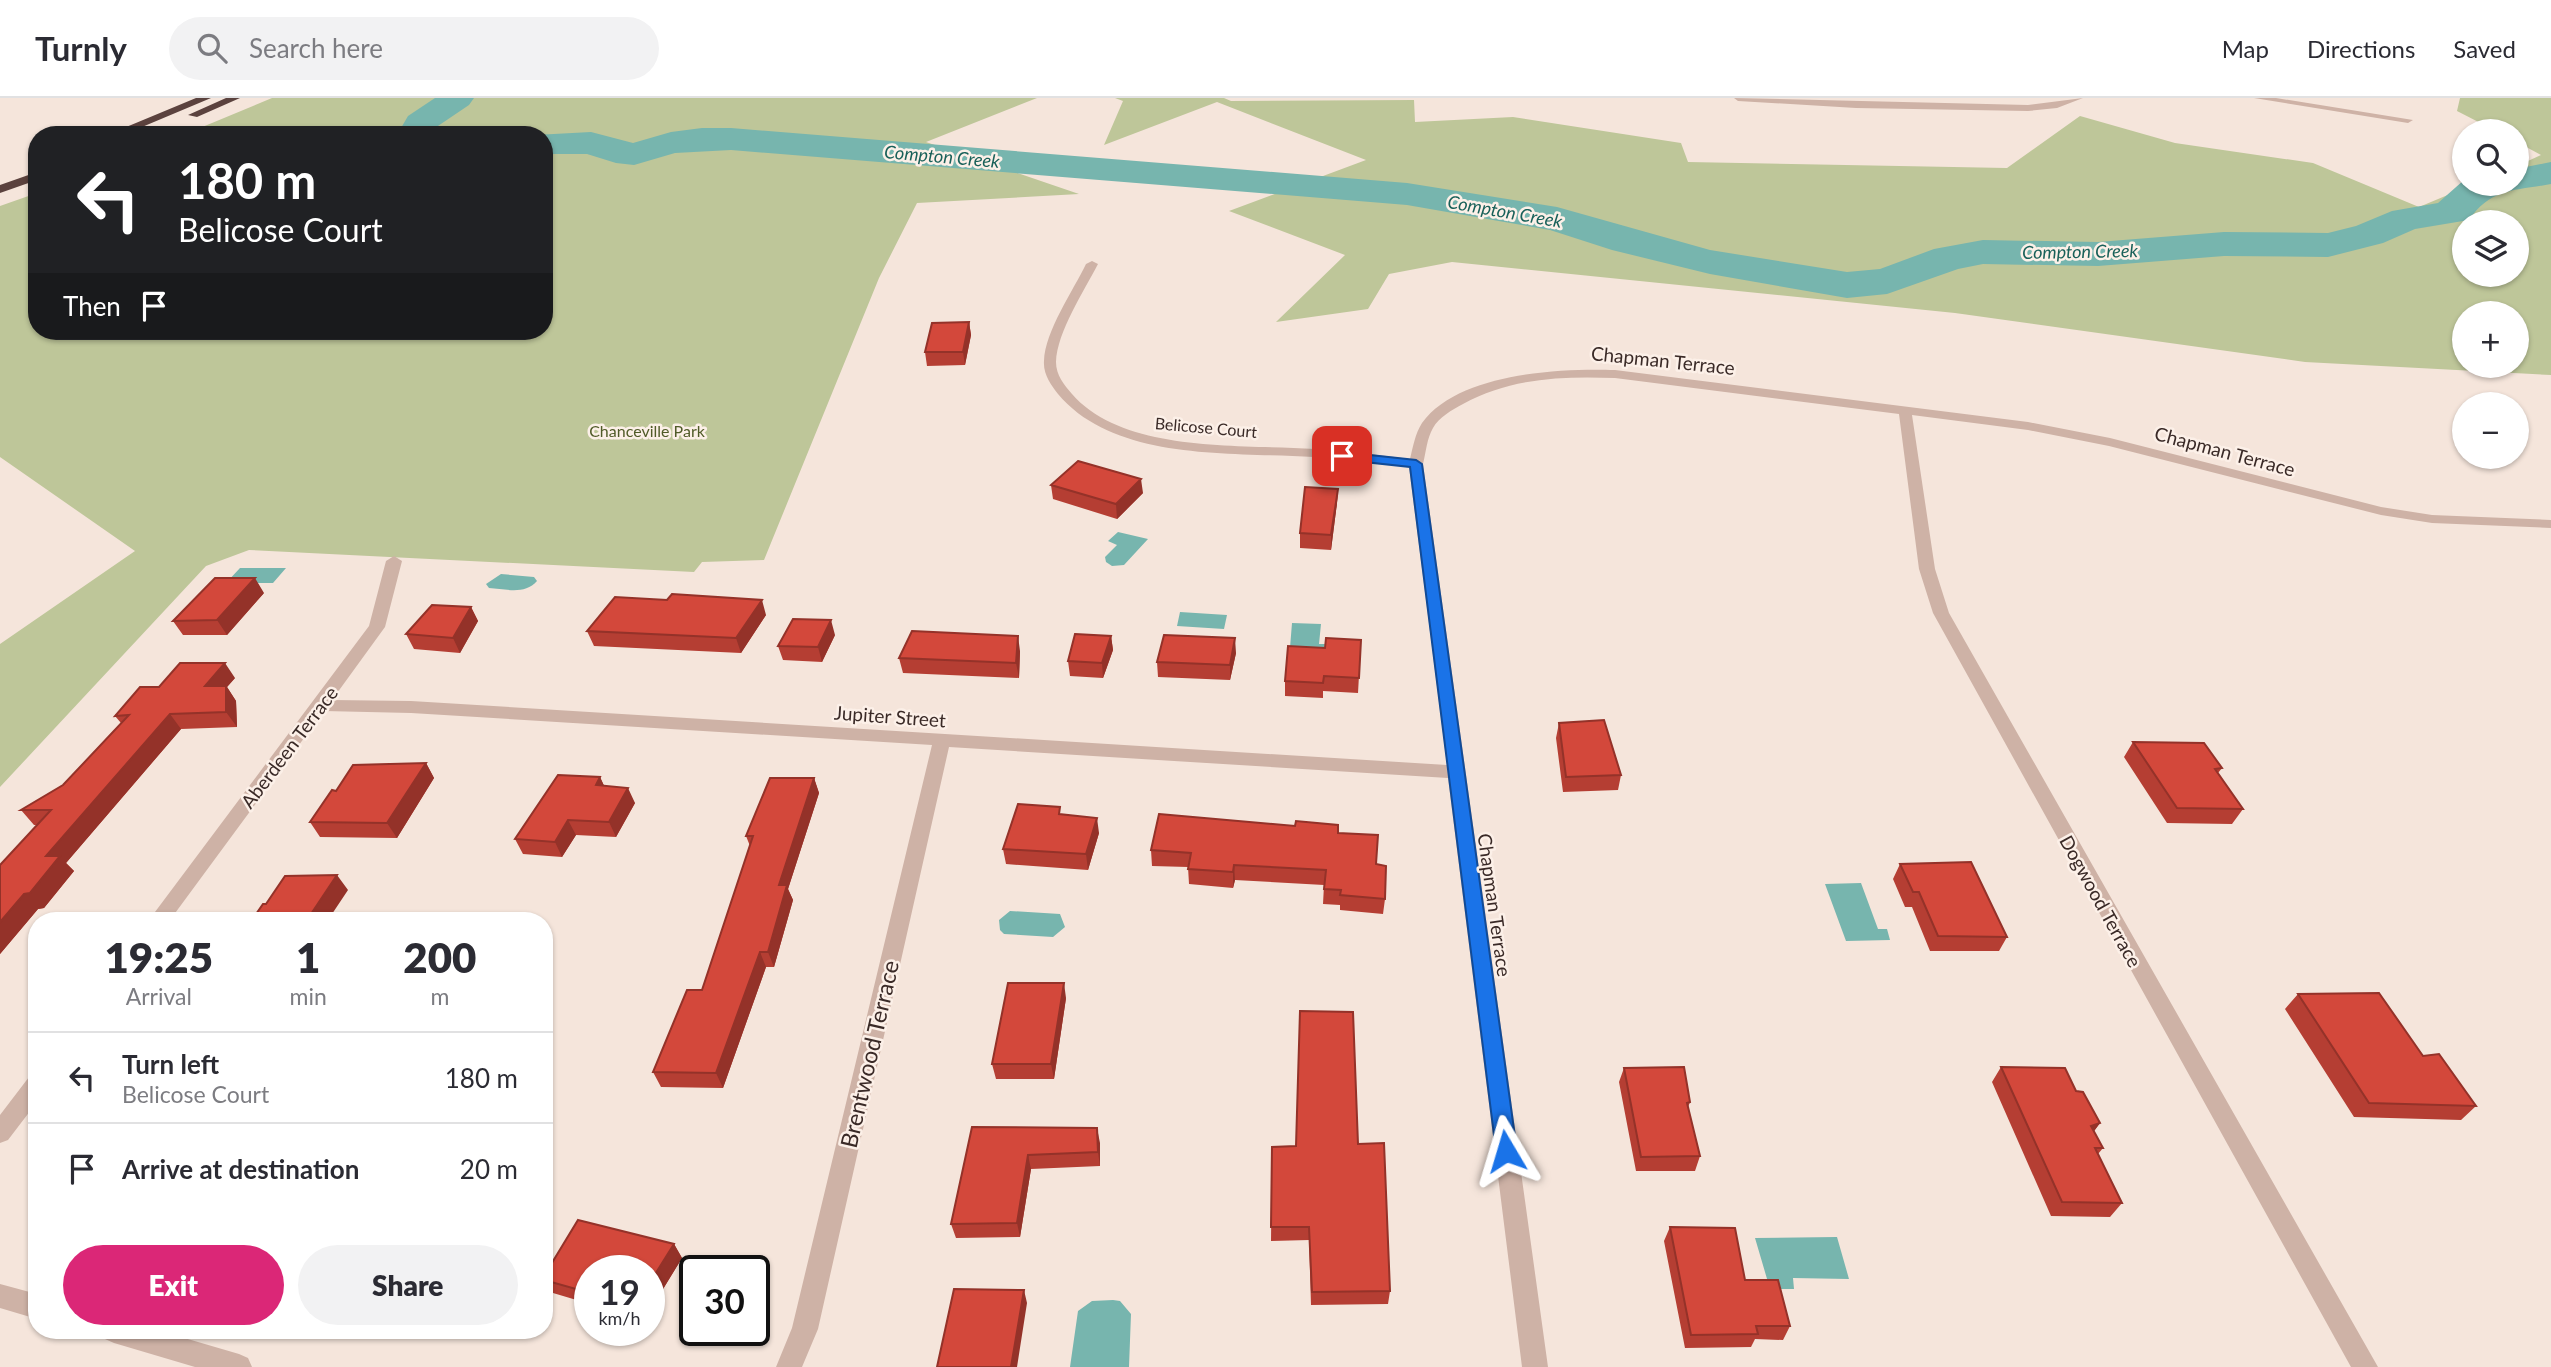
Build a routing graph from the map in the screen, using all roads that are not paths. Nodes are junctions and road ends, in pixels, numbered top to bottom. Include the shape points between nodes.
1 (206, 98) edge
2 (235, 98) edge
3 (1738, 98) edge
4 (2079, 98) edge
5 (2258, 98) edge
6 (2408, 120) dead end
7 (135, 126) edge
8 (165, 126) edge
9 (28, 166) edge
10 (0, 177) edge
11 (28, 179) edge
12 (0, 189) edge
13 (1092, 264) dead end
14 (1905, 410) junction
15 (1416, 464) junction
16 (2551, 524) edge
17 (394, 562) dead end
18 (321, 705) junction
19 (942, 740) junction
20 (1456, 772) junction
21 (165, 912) edge
22 (28, 1096) edge
23 (0, 1133) edge
24 (0, 1296) edge
25 (28, 1304) edge
26 (144, 1339) edge
27 (239, 1367) edge
28 (789, 1367) edge
29 (1535, 1367) edge
30 (2365, 1367) edge

1 - 7 highway
2 - 8 highway
3 - 4 street via 1841,106 2046,107
5 - 6 street
9 - 10 highway
11 - 12 highway
13 - 15 street, Belicose Court via 1050,360 1053,377 1076,409 1102,424 1153,441
14 - 15 street, Chapman Terrace via 1615,374 1552,374 1475,392 1444,410 1427,426
14 - 16 street, Chapman Terrace via 2081,435 2381,511 2432,519
14 - 30 street, Dogwood Terrace via 1927,569 1941,612
15 - 20 street, Chapman Terrace
17 - 18 street, Aberdeen Terrace via 377,627
18 - 19 street, Jupiter Street
18 - 21 street, Aberdeen Terrace
19 - 20 street, Jupiter Street
19 - 28 street, Brentwood Terrace via 805,1329
20 - 29 street, Chapman Terrace
22 - 23 street
24 - 25 street
26 - 27 street

